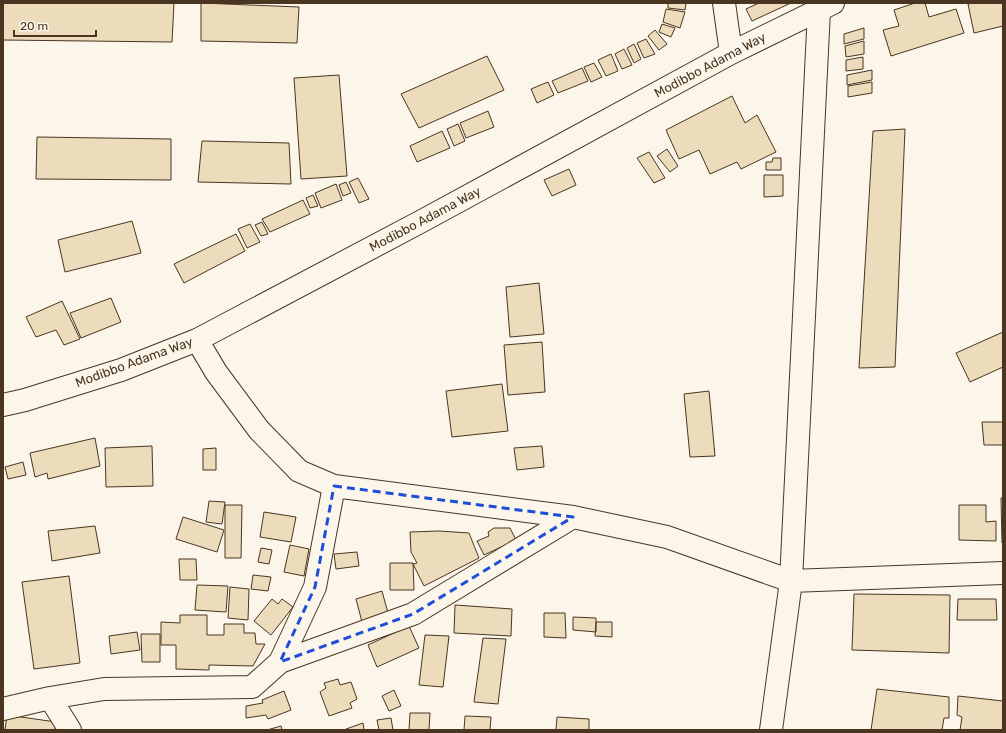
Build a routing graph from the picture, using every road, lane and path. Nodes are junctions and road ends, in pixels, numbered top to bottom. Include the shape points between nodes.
1 (724, 3) edge
2 (826, 6) edge
3 (731, 53) junction
4 (197, 340) junction
5 (3, 405) edge
6 (334, 486) junction
7 (573, 517) junction
8 (1003, 573) edge
9 (791, 581) junction
10 (280, 662) junction
11 (50, 698) junction
12 (3, 709) edge
13 (70, 730) edge
14 (771, 730) edge

1 - 3 street
2 - 3 street, Modibbo Adama Way
2 - 9 street
3 - 4 street, Modibbo Adama Way
4 - 5 street, Modibbo Adama Way via 121,370
4 - 6 street via 216,372 259,430 299,470
6 - 7 street
6 - 10 street via 316,587
7 - 9 street via 667,537
7 - 10 street via 413,614
8 - 9 street
9 - 14 street
10 - 11 street via 252,688 104,689
11 - 12 street
11 - 13 street

